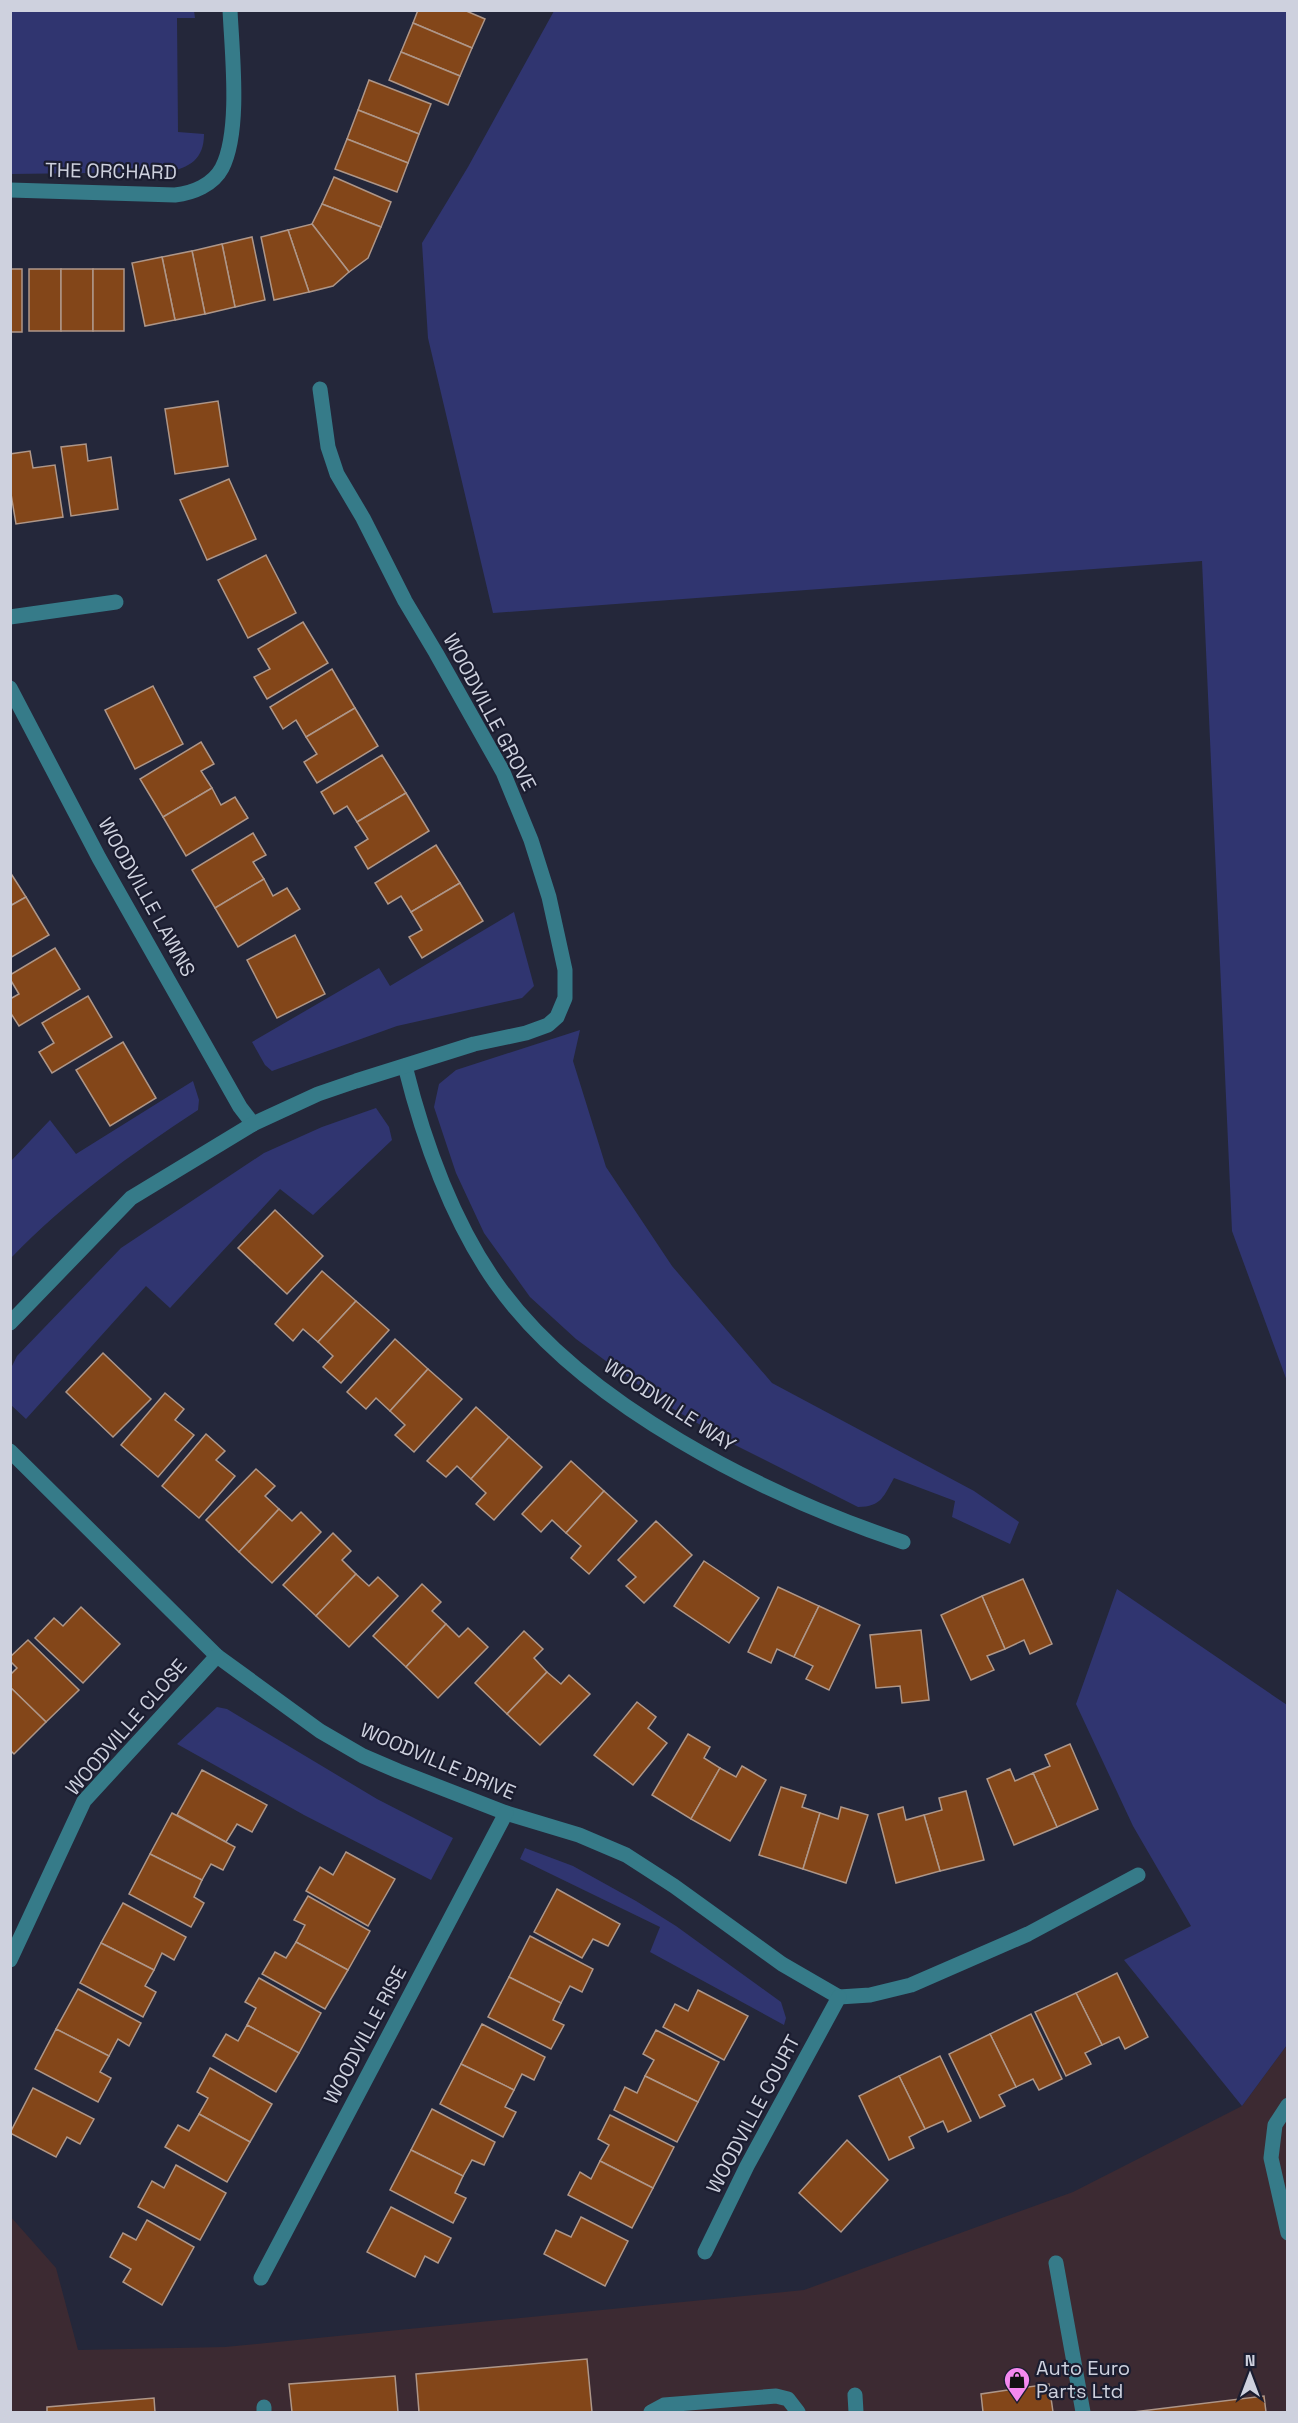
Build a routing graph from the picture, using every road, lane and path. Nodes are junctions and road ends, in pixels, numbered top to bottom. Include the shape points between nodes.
1 (230, 10) edge
2 (10, 190) edge
3 (320, 389) dead end
4 (116, 602) dead end
5 (10, 617) edge
6 (10, 688) edge
7 (405, 1066) junction
8 (253, 1124) junction
9 (10, 1323) edge
10 (10, 1451) edge
11 (903, 1542) dead end
12 (217, 1656) junction
13 (506, 1813) junction
14 (1138, 1875) dead end
15 (10, 1960) edge
16 (839, 1997) junction
17 (1287, 2105) edge
18 (1287, 2234) edge
19 (705, 2252) dead end
20 (1056, 2263) dead end
21 (261, 2278) dead end
22 (855, 2395) dead end
23 (651, 2412) edge
24 (798, 2412) edge
25 (856, 2412) edge
26 (1083, 2412) edge

1 - 2 street, THE ORCHARD via 234,115 221,170 208,182 195,192 175,195
3 - 7 street, WOODVILLE GROVE via 328,447 337,474 507,782 535,851 565,970 565,998 548,1025
4 - 5 street
6 - 8 street, WOODVILLE LAWNS via 99,858
7 - 8 street, WOODVILLE GROVE via 318,1094
7 - 11 street, WOODVILLE WAY via 427,1141 461,1224 495,1281 540,1334 587,1377 699,1451 792,1500 844,1523
8 - 9 street, WOODVILLE GROVE via 130,1198
10 - 12 street, WOODVILLE DRIVE
12 - 13 street, WOODVILLE DRIVE via 320,1731 363,1756
12 - 15 street, WOODVILLE CLOSE via 84,1801
13 - 16 street, WOODVILLE DRIVE via 579,1835 626,1855 782,1964
13 - 21 street, WOODVILLE RISE
14 - 16 street via 1028,1934 911,1985 870,1995
16 - 19 street, WOODVILLE COURT
17 - 18 street via 1275,2125 1271,2158
20 - 26 street
22 - 25 street
23 - 24 street via 664,2405 776,2396 788,2399

